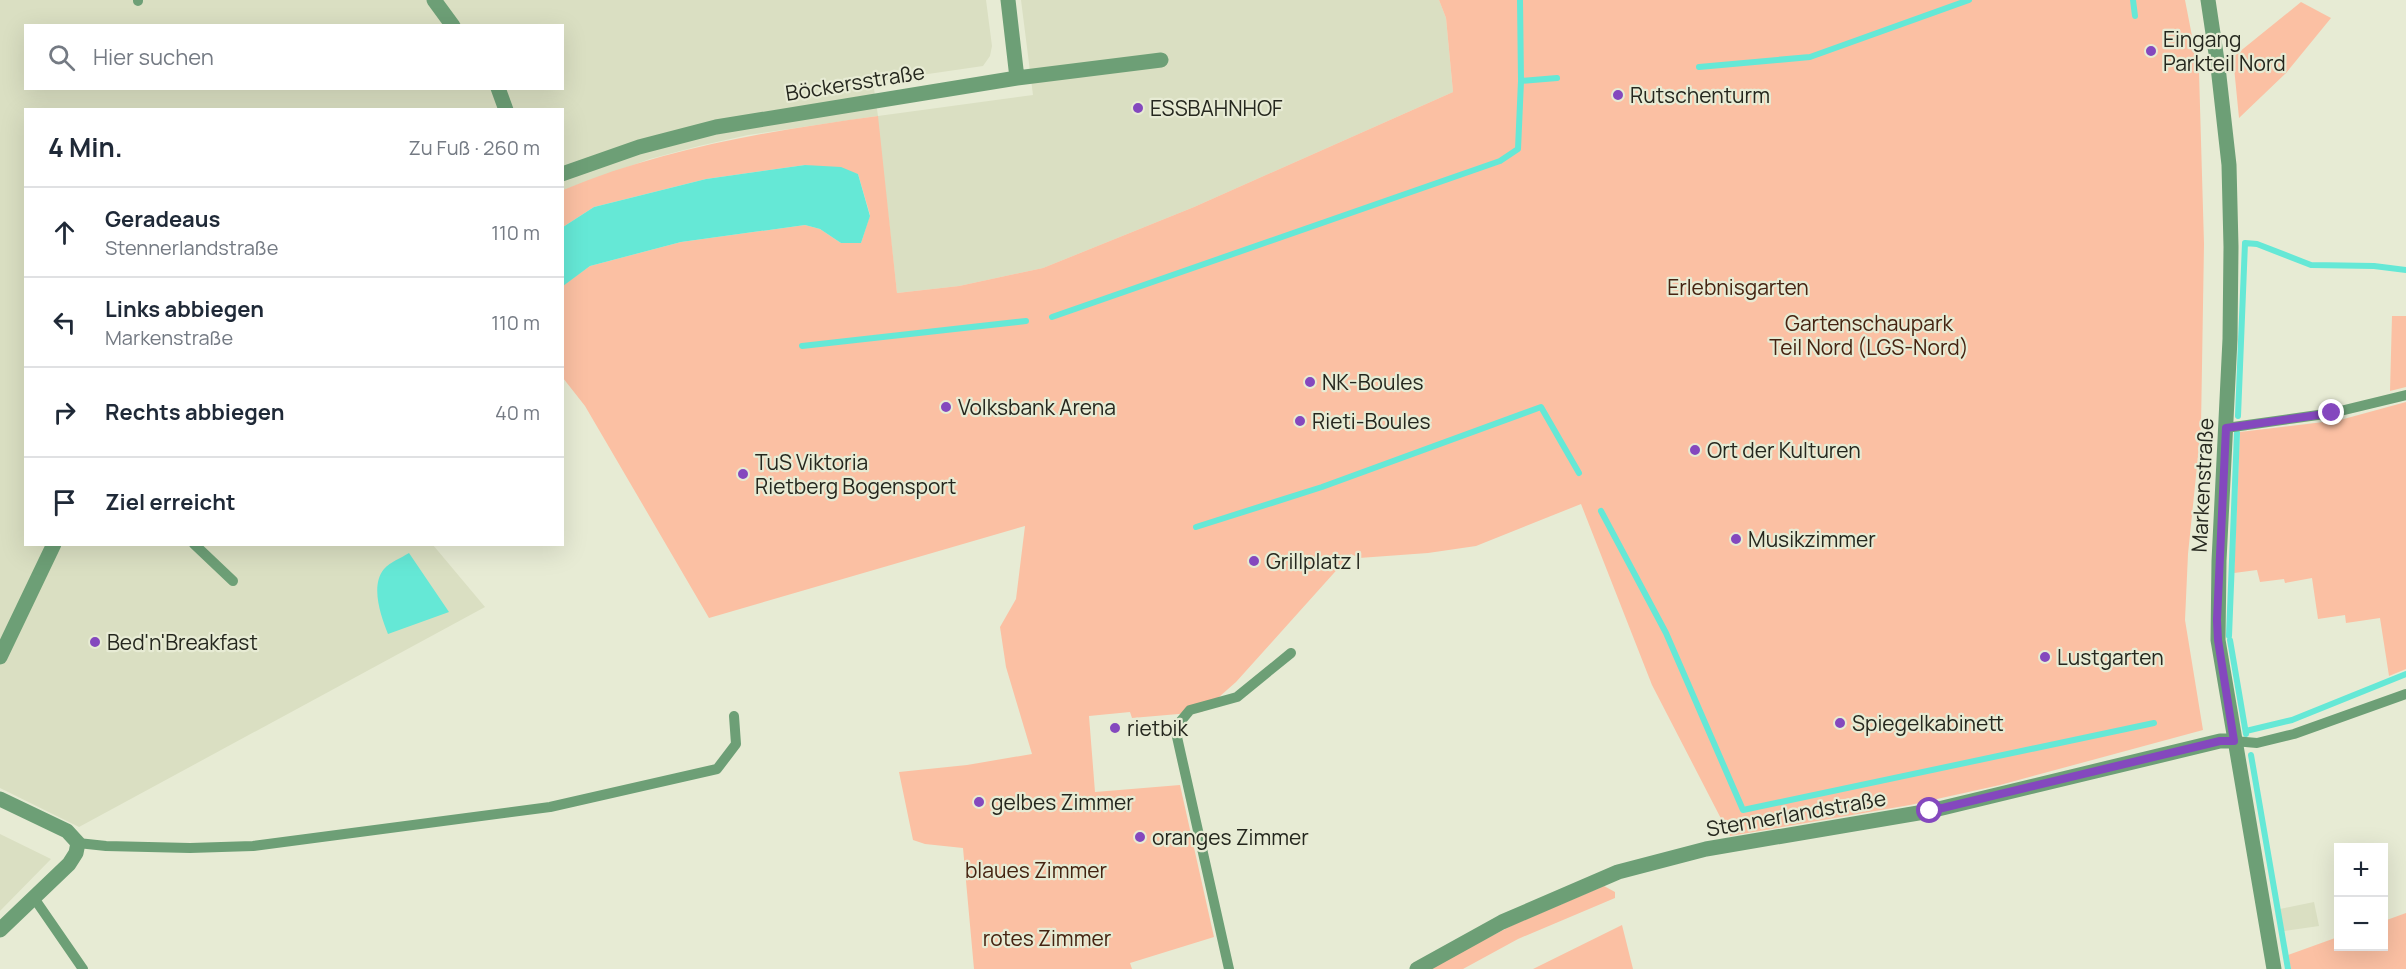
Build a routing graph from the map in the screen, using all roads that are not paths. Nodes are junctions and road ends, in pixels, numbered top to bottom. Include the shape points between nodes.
1 (434, 0) edge
2 (1008, 0) edge
3 (2208, 0) edge
4 (452, 24) edge
5 (1161, 60) dead end
6 (1017, 78) junction
7 (499, 90) edge
8 (505, 108) edge
9 (564, 173) edge
10 (2406, 395) edge
11 (2226, 428) junction
12 (53, 546) edge
13 (196, 546) edge
14 (233, 581) dead end
15 (1292, 653) dead end
16 (0, 657) edge
17 (2406, 694) edge
18 (734, 716) dead end
19 (2234, 741) junction
20 (0, 800) edge
21 (78, 843) junction
22 (34, 897) junction
23 (0, 930) edge
24 (83, 969) edge
25 (1229, 969) edge
26 (1418, 969) edge
27 (2274, 969) edge

1 - 4 street
2 - 6 street
3 - 11 street, Markenstraße via 2229,165
5 - 6 street, Böckersstraße
6 - 9 street, Böckersstraße via 716,127 639,147
7 - 8 street
10 - 11 lane via 2332,413
11 - 19 street, Markenstraße via 2217,620
12 - 16 street
13 - 14 lane
15 - 25 lane via 1237,697 1190,710 1175,728
17 - 19 lane via 2294,734 2257,743
18 - 21 lane via 736,744 717,769 550,807 253,846 190,848
19 - 26 street, Stennerlandstraße via 2220,741 1930,811 1706,849 1618,872 1502,922
19 - 27 street, Markenstraße
20 - 21 street via 67,831
21 - 22 street via 69,864
22 - 23 street
22 - 24 lane

